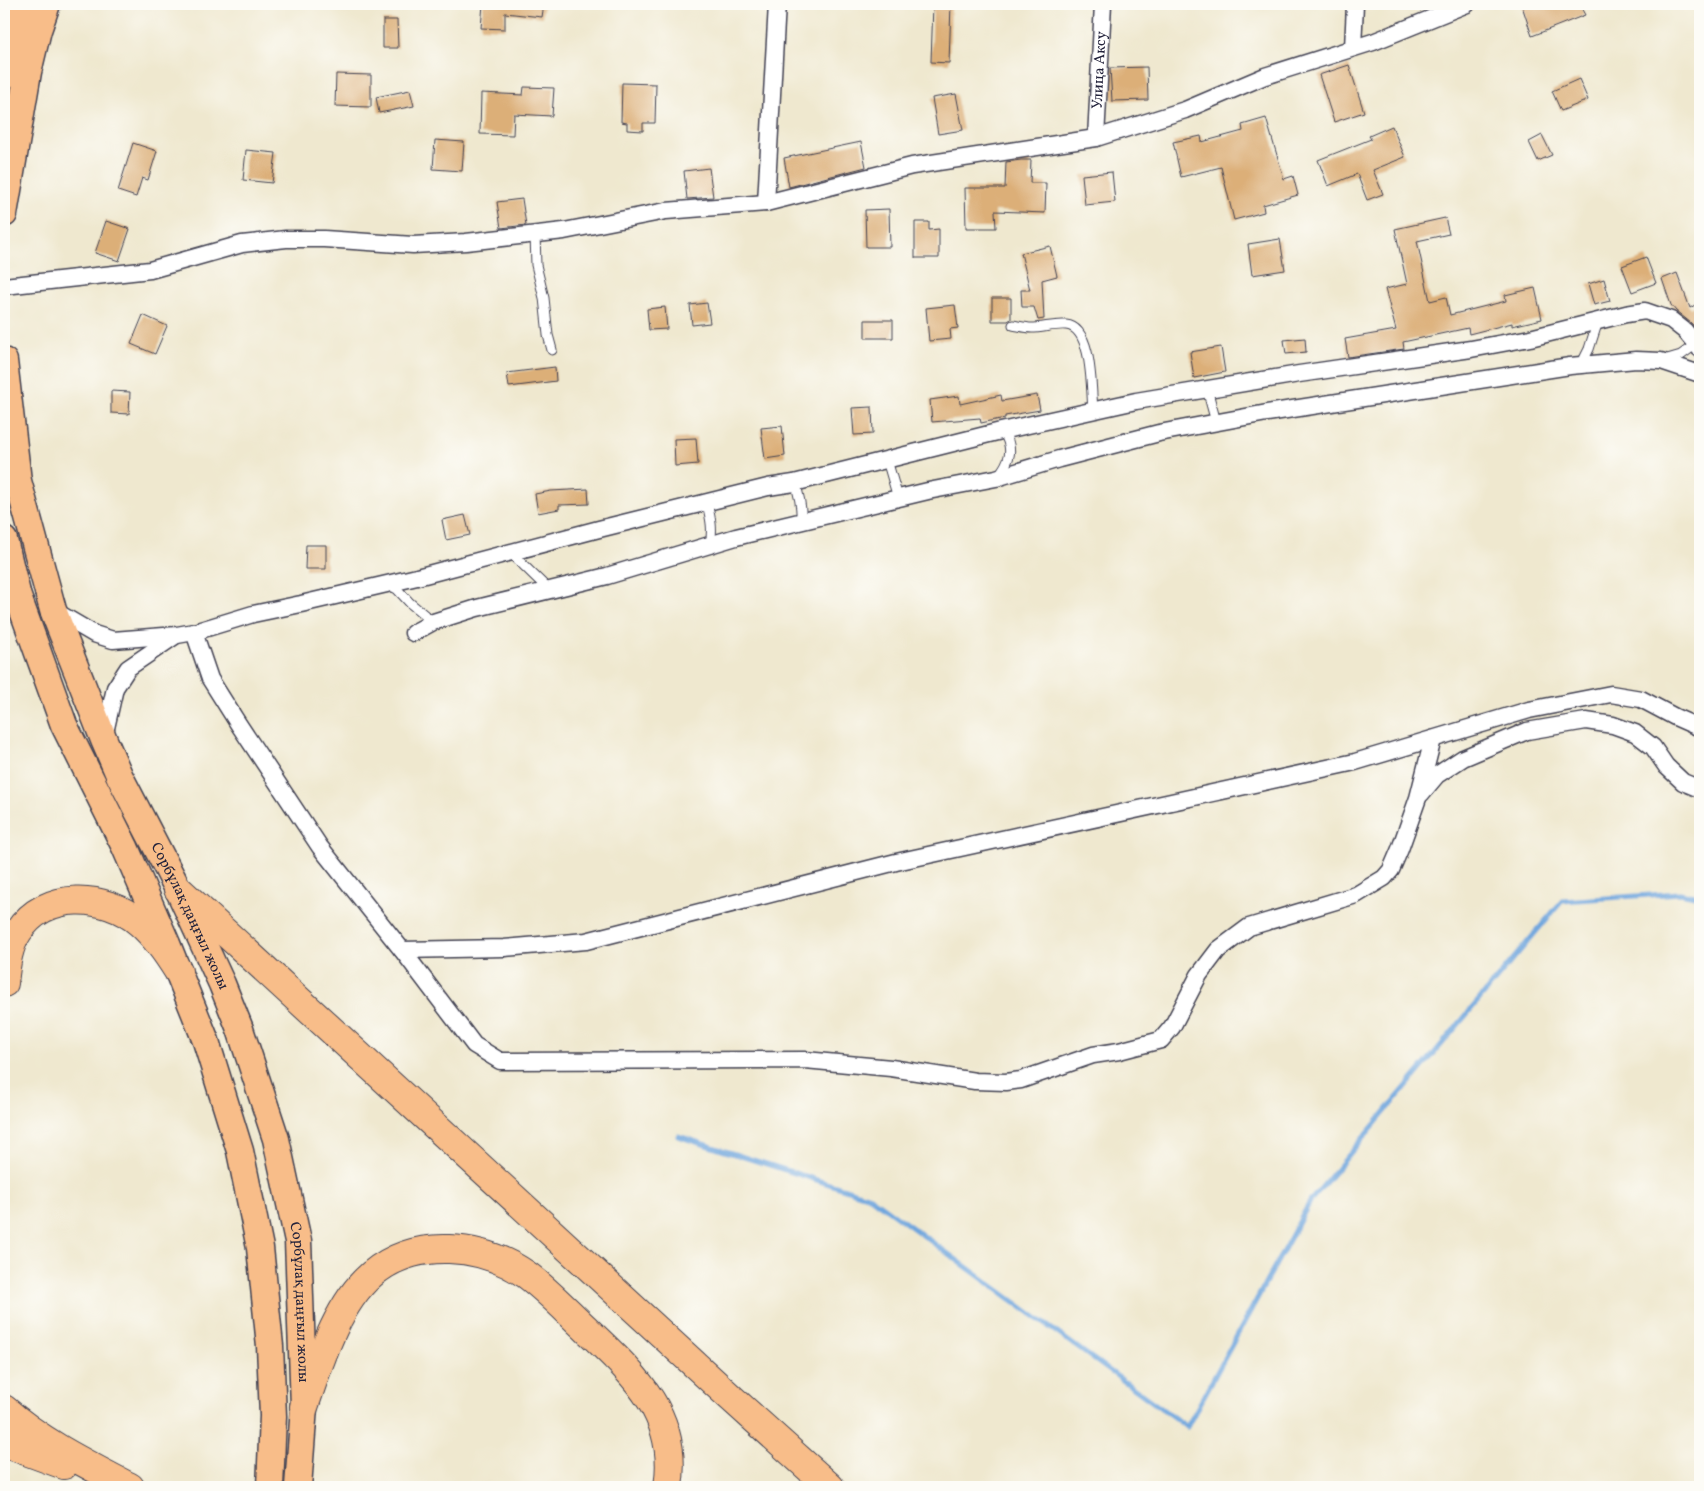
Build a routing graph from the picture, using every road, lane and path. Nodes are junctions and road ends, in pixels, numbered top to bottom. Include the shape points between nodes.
1 (24, 4) edge
2 (46, 4) edge
3 (777, 4) edge
4 (1103, 4) edge
5 (1355, 4) edge
6 (1466, 4) edge
7 (1353, 48) junction
8 (4, 76) edge
9 (1096, 138) junction
10 (766, 203) junction
11 (4, 214) edge
12 (535, 234) junction
13 (4, 286) edge
14 (1598, 320) junction
15 (1013, 326) dead end
16 (1698, 347) edge
17 (552, 350) dead end
18 (4, 360) edge
19 (1661, 361) junction
20 (1581, 365) junction
21 (1700, 374) edge
22 (1207, 389) junction
23 (1093, 411) junction
24 (1216, 422) junction
25 (990, 434) junction
26 (887, 460) junction
27 (996, 478) junction
28 (789, 483) junction
29 (898, 498) junction
30 (697, 505) junction
31 (801, 522) junction
32 (4, 540) edge
33 (710, 545) junction
34 (510, 552) junction
35 (386, 584) junction
36 (549, 590) junction
37 (54, 610) junction
38 (433, 622) junction
39 (194, 632) junction
40 (413, 633) dead end
41 (177, 635) junction
42 (1700, 728) edge
43 (1432, 739) junction
44 (104, 740) junction
45 (1700, 789) edge
46 (1418, 798) junction
47 (161, 856) junction
48 (134, 868) junction
49 (178, 889) junction
50 (402, 950) junction
51 (178, 971) junction
52 (4, 983) edge
53 (304, 1407) junction
54 (4, 1410) edge
55 (4, 1443) edge
56 (129, 1487) edge
57 (270, 1487) edge
58 (298, 1487) edge
59 (668, 1487) edge
60 (830, 1487) edge

1 - 8 main road
2 - 11 main road via 28,72
3 - 10 street
4 - 9 street, Улица Аксу
5 - 7 street
6 - 7 street
7 - 9 street via 1265,76 1185,110
9 - 10 street via 912,166
10 - 12 street via 666,211
12 - 13 street via 413,245 286,239 242,244 150,270
12 - 17 lane via 536,265
14 - 16 street via 1645,312 1671,320
14 - 20 lane
14 - 22 street via 1471,349
15 - 23 lane via 1069,325 1079,331 1088,354
16 - 19 lane via 1690,347 1681,355
18 - 37 main road, Сорбұлақ даңғыл жолы via 18,482
19 - 20 street
19 - 21 street
20 - 24 street
22 - 23 street
22 - 24 lane
23 - 25 street
24 - 27 street via 1159,433
25 - 26 street
25 - 27 lane via 1004,433 1011,451 1009,460
26 - 28 street
26 - 29 lane
27 - 29 street
28 - 30 street
28 - 31 lane via 795,483 799,494
29 - 31 street
30 - 33 lane via 707,504 713,533
30 - 34 street
31 - 33 street
32 - 48 main road, Сорбұлақ даңғыл жолы via 18,597 64,726
33 - 36 street
34 - 35 street
34 - 36 lane
35 - 38 lane via 397,589
35 - 39 street via 253,614
36 - 38 street
37 - 41 street via 94,634 113,640
37 - 44 main road, Сорбұлақ даңғыл жолы
38 - 40 street
39 - 41 street
39 - 50 street via 210,679 239,725 320,846
41 - 44 street via 128,668 115,688
42 - 43 street via 1641,699 1611,694 1529,710
43 - 46 street
43 - 50 street via 1355,762 896,862 586,941 504,948
44 - 47 main road, Сорбұлақ даңғыл жолы
45 - 46 street via 1683,782 1653,747 1635,733 1613,724 1586,721 1527,731 1463,758 1437,775
46 - 50 street via 1400,849 1384,878 1356,895 1249,927 1218,950 1198,974 1172,1027 1161,1040 1093,1055 1021,1080 975,1081 891,1068 805,1060 500,1062 474,1045
47 - 48 main road via 161,868 157,873 144,874
47 - 49 main road, Сорбұлақ даңғыл жолы
48 - 51 main road, Сорбұлақ даңғыл жолы
49 - 53 main road, Сорбұлақ даңғыл жолы via 240,1029 276,1139 298,1241
49 - 60 highway
51 - 52 highway via 163,947 133,918 108,905 86,900 68,901 39,910 27,920 10,948
51 - 57 main road, Сорбұлақ даңғыл жолы via 206,1041 240,1151 260,1248 273,1416
53 - 58 main road, Сорбұлақ даңғыл жолы
53 - 59 highway via 337,1323 353,1294 371,1275 389,1262 428,1249 471,1251 508,1264 540,1285 641,1384 653,1403 669,1446 671,1471
54 - 56 highway via 54,1446
55 - 56 highway

